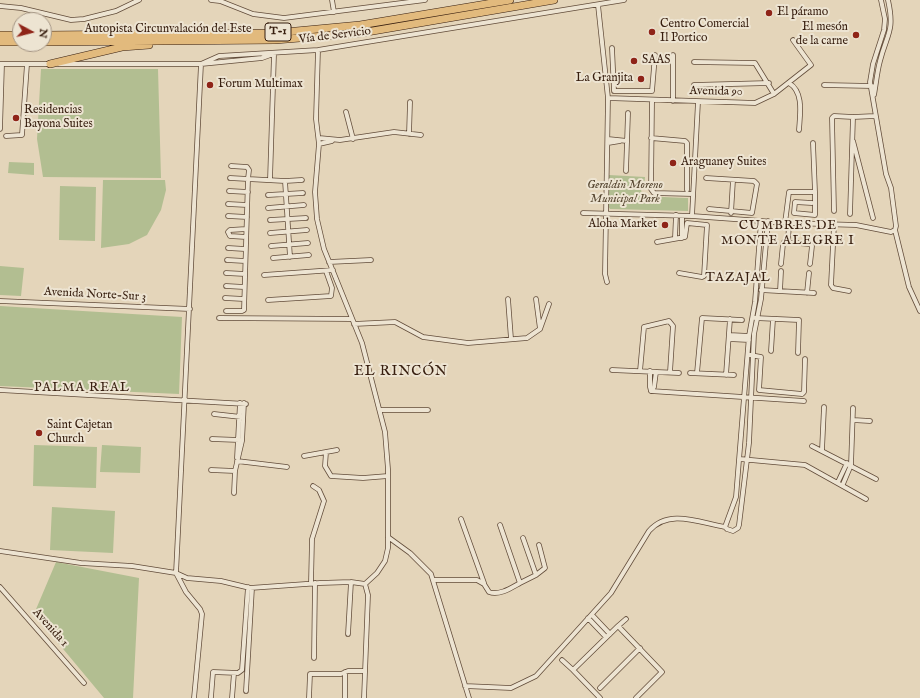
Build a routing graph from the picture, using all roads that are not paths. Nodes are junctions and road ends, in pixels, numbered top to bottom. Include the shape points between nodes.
1 (139, 0) edge
2 (211, 0) edge
3 (332, 0) edge
4 (425, 0) edge
5 (510, 0) edge
6 (554, 0) edge
7 (624, 0) edge
8 (881, 0) edge
9 (888, 0) edge
10 (598, 5) junction
11 (0, 6) edge
12 (334, 12) junction
13 (885, 23) junction
14 (892, 23) junction
15 (0, 35) edge
16 (12, 35) edge
17 (52, 35) edge
18 (793, 40) dead end
19 (171, 41) junction
20 (0, 42) edge
21 (12, 42) edge
22 (52, 42) edge
23 (612, 48) dead end
24 (318, 50) junction
25 (230, 54) junction
26 (274, 54) junction
27 (655, 55) dead end
28 (673, 55) dead end
29 (229, 60) junction
30 (694, 62) dead end
31 (1, 64) edge
32 (27, 64) junction
33 (50, 64) junction
34 (201, 64) junction
35 (769, 83) junction
36 (789, 83) junction
37 (694, 84) dead end
38 (824, 85) dead end
39 (872, 86) junction
40 (614, 87) junction
41 (607, 88) junction
42 (774, 94) junction
43 (608, 98) junction
44 (873, 98) junction
45 (652, 100) junction
46 (673, 101) junction
47 (410, 102) dead end
48 (698, 102) junction
49 (346, 112) dead end
50 (628, 113) dead end
51 (876, 116) junction
52 (853, 117) junction
53 (0, 129) edge
54 (799, 130) dead end
55 (409, 134) junction
56 (852, 134) junction
57 (421, 135) dead end
58 (6, 136) dead end
59 (319, 138) junction
60 (651, 138) junction
61 (353, 139) junction
62 (333, 140) junction
63 (608, 141) junction
64 (627, 141) junction
65 (813, 143) dead end
66 (319, 144) junction
67 (231, 166) dead end
68 (626, 171) dead end
69 (230, 178) dead end
70 (706, 178) dead end
71 (248, 179) junction
72 (270, 180) junction
73 (302, 180) dead end
74 (733, 180) junction
75 (285, 181) junction
76 (687, 190) dead end
77 (229, 191) dead end
78 (248, 192) junction
79 (815, 192) dead end
80 (303, 193) dead end
81 (286, 194) junction
82 (693, 194) junction
83 (268, 195) dead end
84 (812, 203) dead end
85 (228, 204) dead end
86 (247, 204) junction
87 (304, 205) dead end
88 (286, 207) junction
89 (268, 208) dead end
90 (709, 209) dead end
91 (731, 211) junction
92 (834, 211) dead end
93 (583, 213) dead end
94 (606, 214) junction
95 (850, 214) dead end
96 (676, 215) junction
97 (228, 216) dead end
98 (682, 216) junction
99 (692, 216) junction
100 (247, 217) junction
101 (306, 218) dead end
102 (730, 218) junction
103 (873, 218) dead end
104 (287, 219) junction
105 (270, 220) dead end
106 (761, 221) junction
107 (768, 221) junction
108 (787, 223) junction
109 (834, 225) junction
110 (246, 229) junction
111 (306, 230) dead end
112 (895, 230) junction
113 (289, 232) junction
114 (270, 233) dead end
115 (246, 237) junction
116 (675, 238) junction
117 (682, 238) junction
118 (657, 242) dead end
119 (308, 243) dead end
120 (788, 243) junction
121 (290, 245) junction
122 (271, 246) dead end
123 (228, 248) dead end
124 (245, 249) junction
125 (309, 255) dead end
126 (290, 257) junction
127 (273, 258) dead end
128 (227, 260) dead end
129 (371, 260) dead end
130 (245, 261) junction
131 (329, 262) junction
132 (781, 264) dead end
133 (810, 264) dead end
134 (333, 270) junction
135 (780, 270) dead end
136 (326, 271) junction
137 (226, 273) dead end
138 (679, 273) dead end
139 (809, 273) dead end
140 (245, 274) junction
141 (264, 275) dead end
142 (607, 282) dead end
143 (226, 286) dead end
144 (244, 287) junction
145 (761, 290) junction
146 (780, 291) junction
147 (849, 291) dead end
148 (807, 293) junction
149 (814, 293) dead end
150 (225, 298) dead end
151 (244, 299) junction
152 (508, 299) dead end
153 (536, 299) dead end
154 (268, 300) dead end
155 (0, 301) edge
156 (549, 304) dead end
157 (190, 309) junction
158 (226, 311) dead end
159 (920, 311) edge
160 (219, 318) dead end
161 (754, 318) junction
162 (352, 319) junction
163 (730, 319) junction
164 (773, 319) junction
165 (742, 320) dead end
166 (354, 324) junction
167 (540, 329) junction
168 (729, 337) junction
169 (749, 338) junction
170 (511, 339) junction
171 (771, 351) dead end
172 (798, 353) dead end
173 (750, 355) junction
174 (805, 359) dead end
175 (612, 370) dead end
176 (640, 371) junction
177 (653, 371) junction
178 (670, 372) junction
179 (679, 373) dead end
180 (690, 373) dead end
181 (697, 374) junction
182 (726, 375) junction
183 (734, 375) dead end
184 (0, 390) edge
185 (744, 396) junction
186 (750, 396) junction
187 (184, 399) junction
188 (804, 401) dead end
189 (824, 407) dead end
190 (853, 408) dead end
191 (380, 410) junction
192 (428, 410) dead end
193 (214, 414) dead end
194 (241, 417) junction
195 (853, 420) junction
196 (870, 421) dead end
197 (212, 439) dead end
198 (240, 440) junction
199 (812, 446) dead end
200 (337, 450) dead end
201 (822, 450) junction
202 (326, 452) junction
203 (304, 456) dead end
204 (740, 459) junction
205 (748, 459) junction
206 (237, 461) junction
207 (849, 464) junction
208 (287, 467) dead end
209 (211, 470) dead end
210 (235, 471) junction
211 (388, 476) junction
212 (876, 479) dead end
213 (840, 483) junction
214 (313, 486) dead end
215 (234, 493) dead end
216 (866, 498) dead end
217 (461, 519) dead end
218 (500, 525) dead end
219 (725, 527) junction
220 (388, 537) junction
221 (524, 538) dead end
222 (539, 545) dead end
223 (0, 551) edge
224 (480, 570) junction
225 (176, 573) junction
226 (536, 575) junction
227 (433, 580) junction
228 (476, 580) junction
229 (351, 582) junction
230 (313, 583) junction
231 (520, 583) junction
232 (365, 584) junction
233 (484, 584) junction
234 (0, 586) edge
235 (250, 588) junction
236 (590, 617) junction
237 (626, 618) dead end
238 (618, 626) junction
239 (348, 634) dead end
240 (610, 634) junction
241 (606, 638) junction
242 (640, 648) junction
243 (314, 658) dead end
244 (562, 660) dead end
245 (213, 667) dead end
246 (310, 668) dead end
247 (573, 670) junction
248 (365, 671) junction
249 (213, 672) junction
250 (345, 672) junction
251 (234, 673) junction
252 (310, 674) junction
253 (84, 683) dead end
254 (465, 686) junction
255 (600, 688) dead end
256 (246, 691) dead end
257 (194, 698) edge
258 (211, 698) edge
259 (232, 698) edge
260 (309, 698) edge
261 (345, 698) edge
262 (364, 698) edge
263 (469, 698) edge
264 (600, 698) edge
265 (636, 698) edge

1 - 11 street via 116,11 71,20 21,8
2 - 12 street via 254,14 284,18
3 - 12 street
4 - 12 street
5 - 17 highway, Autopista Circunvalación del Este / T-1 via 360,25 275,33
6 - 19 highway, Autopista Circunvalación del Este / T-1 via 361,33 275,40
7 - 10 street, Vía de Servicio
8 - 13 street
9 - 14 street
10 - 24 street, Vía de Servicio
10 - 41 street
13 - 14 street
13 - 39 street via 873,64
14 - 44 street via 880,61
15 - 16 highway
18 - 36 street, Avenida 90 via 811,64
19 - 22 highway, Autopista Circunvalación del Este / T-1
19 - 33 highway via 122,47
20 - 21 highway
23 - 40 street
24 - 26 street, Vía de Servicio
24 - 59 street via 316,119
25 - 26 street, Vía de Servicio
25 - 29 street
25 - 34 street, Vía de Servicio
26 - 29 street via 262,58
26 - 72 street
27 - 40 street via 652,91 614,91
28 - 46 street
29 - 34 street
30 - 35 street via 755,63
31 - 32 street, Vía de Servicio
31 - 53 street
32 - 33 street, Vía de Servicio
32 - 58 street via 22,135
33 - 34 street, Vía de Servicio
34 - 157 street
35 - 37 street
35 - 42 street
36 - 42 street, Avenida 90
36 - 54 street via 795,86 799,97
38 - 39 street
39 - 44 street
40 - 41 street
41 - 43 street
42 - 48 street, Avenida 90 via 754,103
43 - 45 street, Avenida 90
43 - 63 street
44 - 51 street
45 - 46 street, Avenida 90
45 - 60 street
46 - 48 street, Avenida 90
47 - 55 street
48 - 82 street
49 - 61 street
50 - 64 street
51 - 52 street
51 - 112 street via 886,174 891,188
52 - 56 street
52 - 92 street via 832,118
55 - 57 street
55 - 61 street via 385,133
56 - 95 street
56 - 103 street
59 - 62 street
59 - 66 street
60 - 76 street via 687,143
60 - 82 street via 652,191
61 - 62 street
62 - 66 street
63 - 64 street
63 - 94 street
64 - 68 street
65 - 108 street via 815,192 788,192
66 - 131 street via 315,192 317,215
67 - 71 street via 249,168
69 - 71 street
70 - 74 street
71 - 72 street
71 - 78 street
72 - 75 street
73 - 75 street
74 - 91 street
74 - 91 street via 754,181 757,184 752,214
75 - 81 street
77 - 78 street
78 - 86 street
79 - 84 street via 815,215 795,215 796,202
80 - 81 street
81 - 83 street
81 - 88 street
82 - 99 street
85 - 86 street
86 - 100 street
87 - 88 street
88 - 89 street
88 - 104 street
90 - 91 street
91 - 102 street
93 - 94 street
94 - 96 street
94 - 142 street
96 - 98 street
96 - 116 street
97 - 100 street
98 - 99 street
98 - 117 street
99 - 102 street
100 - 110 street
101 - 104 street
102 - 106 street
104 - 105 street
104 - 113 street
106 - 107 street
106 - 161 street
107 - 108 street
107 - 145 street
108 - 109 street
108 - 120 street
109 - 112 street via 856,225 891,232
109 - 147 street via 831,286
110 - 115 street
110 - 115 street via 228,232 230,236
111 - 113 street
112 - 159 street via 909,287
113 - 114 street
113 - 121 street
115 - 124 street
116 - 117 street
116 - 118 street
117 - 138 street via 686,237 687,223 707,225 704,276
119 - 121 street
120 - 132 street via 783,243
120 - 133 street via 810,244
121 - 122 street
121 - 126 street
123 - 124 street
124 - 130 street
125 - 126 street
126 - 127 street
128 - 130 street
129 - 131 street
130 - 140 street
131 - 134 street
134 - 136 street
134 - 162 street
135 - 146 street
136 - 141 street
136 - 154 street via 332,288 331,296
137 - 140 street
139 - 148 street
140 - 144 street
143 - 144 street
144 - 151 street
145 - 146 street
145 - 161 street
146 - 148 street
148 - 149 street
150 - 151 street
151 - 158 street via 243,311
152 - 170 street
153 - 167 street
155 - 157 street, Avenida Norte-Sur 3
156 - 167 street
157 - 187 street
160 - 162 street
161 - 164 street
161 - 169 street
161 - 173 street
162 - 166 street
163 - 165 street
163 - 168 street
163 - 181 street via 702,318
164 - 171 street
164 - 172 street via 799,320
166 - 170 street via 395,322 423,338 468,343
166 - 191 street via 362,343
167 - 170 street via 532,337
168 - 169 street
168 - 182 street
169 - 173 street
173 - 174 street via 761,357 759,390 802,394
173 - 185 street
173 - 186 street
175 - 176 street
176 - 177 street
176 - 178 street via 644,327 669,321 673,326
177 - 178 street
177 - 185 street via 651,391
178 - 179 street
180 - 181 street
181 - 182 street
182 - 183 street
184 - 187 street
185 - 186 street
185 - 204 street
186 - 188 street
186 - 205 street
187 - 194 street via 243,403
187 - 225 street
189 - 201 street
190 - 195 street
191 - 192 street
191 - 211 street via 385,432
193 - 194 street
194 - 198 street
195 - 196 street
195 - 207 street
197 - 198 street
198 - 206 street
199 - 201 street
200 - 202 street
201 - 207 street
202 - 203 street
202 - 211 street via 325,466 332,476
204 - 205 street
204 - 219 street via 736,497
205 - 213 street via 805,465
205 - 219 street via 739,525 733,531
206 - 208 street
206 - 210 street
207 - 212 street
207 - 213 street
209 - 210 street
210 - 215 street
211 - 220 street
213 - 216 street
214 - 230 street via 324,501 313,539
217 - 224 street
218 - 231 street
219 - 236 street via 678,518 667,519 657,524 648,533 614,589
220 - 227 street via 400,544 425,567
220 - 232 street via 385,561
221 - 226 street
222 - 226 street via 544,568
223 - 225 street
224 - 228 street
224 - 233 street
225 - 235 street via 187,578 221,581
225 - 257 street via 202,614
226 - 231 street
227 - 228 street
227 - 254 street
228 - 233 street
229 - 230 street
229 - 232 street
229 - 239 street
230 - 235 street
230 - 243 street
231 - 233 street via 510,589 492,593
232 - 248 street via 368,595
234 - 253 street, Avenida 1
235 - 251 street via 242,670
235 - 256 street
236 - 240 street
236 - 241 street
236 - 254 street via 538,675 525,683 507,688
237 - 238 street
238 - 240 street
238 - 242 street
240 - 241 street
241 - 247 street
242 - 255 street
242 - 265 street via 662,672
244 - 247 street
245 - 249 street
246 - 252 street
247 - 264 street
248 - 250 street
248 - 262 street
249 - 251 street
249 - 258 street
250 - 252 street
250 - 261 street
251 - 259 street
252 - 260 street
254 - 263 street

